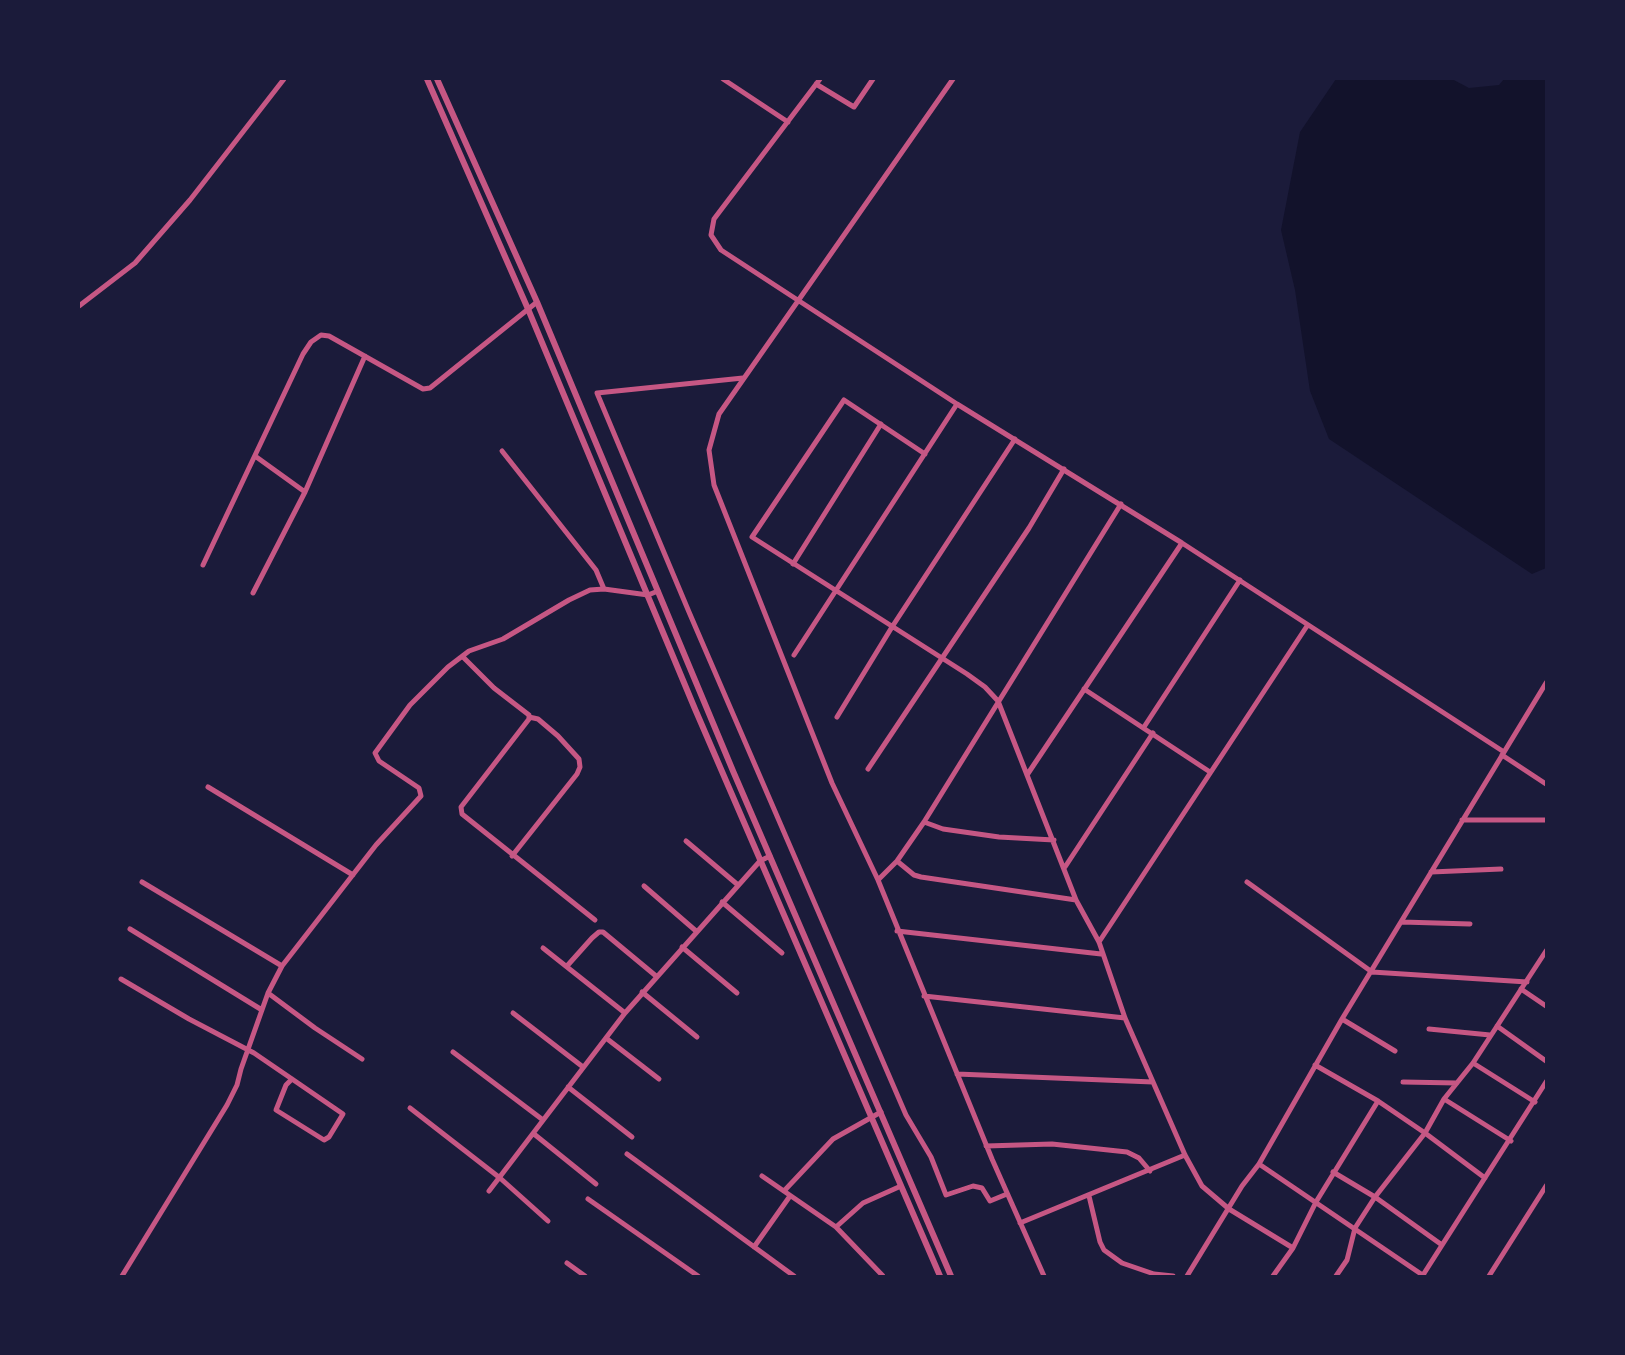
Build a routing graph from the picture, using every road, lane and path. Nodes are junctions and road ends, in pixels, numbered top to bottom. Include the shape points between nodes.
1 (284, 79) edge
2 (426, 79) edge
3 (437, 79) edge
4 (723, 79) edge
5 (873, 79) edge
6 (953, 79) edge
7 (818, 81) edge
8 (788, 122) junction
9 (537, 302) junction
10 (798, 302) junction
11 (79, 306) edge
12 (528, 309) junction
13 (365, 356) junction
14 (743, 378) junction
15 (957, 404) junction
16 (881, 424) junction
17 (1015, 439) junction
18 (502, 452) dead end
19 (925, 454) junction
20 (255, 456) junction
21 (1064, 469) junction
22 (305, 492) junction
23 (1121, 504) junction
24 (1182, 543) junction
25 (793, 564) junction
26 (203, 565) dead end
27 (1240, 580) junction
28 (604, 589) junction
29 (658, 591) junction
30 (835, 592) junction
31 (253, 593) dead end
32 (648, 595) junction
33 (1307, 626) junction
34 (892, 627) junction
35 (794, 655) dead end
36 (463, 657) junction
37 (942, 659) junction
38 (1546, 683) edge
39 (1084, 689) junction
40 (998, 701) junction
41 (529, 717) junction
42 (837, 717) dead end
43 (1144, 727) junction
44 (1153, 733) junction
45 (1503, 754) junction
46 (868, 769) dead end
47 (1210, 772) junction
48 (1027, 775) junction
49 (1546, 784) edge
50 (208, 787) dead end
51 (1462, 820) junction
52 (1545, 820) edge
53 (924, 822) junction
54 (1054, 840) junction
55 (686, 841) dead end
56 (512, 856) junction
57 (770, 856) junction
58 (760, 860) junction
59 (897, 861) junction
60 (1065, 867) junction
61 (1501, 869) dead end
62 (1431, 872) junction
63 (354, 875) junction
64 (878, 880) junction
65 (142, 881) dead end
66 (1247, 882) dead end
67 (738, 885) junction
68 (644, 886) dead end
69 (1076, 900) junction
70 (722, 902) junction
71 (595, 920) dead end
72 (1402, 922) junction
73 (1470, 924) dead end
74 (130, 929) dead end
75 (696, 931) junction
76 (897, 931) junction
77 (1099, 942) junction
78 (682, 947) junction
79 (543, 948) dead end
80 (1546, 952) edge
81 (782, 953) dead end
82 (1101, 954) junction
83 (282, 965) junction
84 (567, 967) junction
85 (1372, 972) junction
86 (656, 976) junction
87 (121, 979) dead end
88 (1527, 982) junction
89 (1521, 989) junction
90 (642, 992) junction
91 (268, 993) junction
92 (737, 993) dead end
93 (924, 996) junction
94 (1546, 1006) edge
95 (262, 1010) junction
96 (513, 1013) dead end
97 (625, 1013) junction
98 (1125, 1018) junction
99 (1342, 1019) junction
100 (1497, 1026) junction
101 (1429, 1029) dead end
102 (1490, 1035) junction
103 (697, 1037) dead end
104 (606, 1038) junction
105 (248, 1050) junction
106 (1395, 1051) dead end
107 (453, 1052) dead end
108 (362, 1059) dead end
109 (1546, 1061) edge
110 (1474, 1063) junction
111 (1315, 1065) junction
112 (583, 1067) junction
113 (957, 1074) junction
114 (292, 1079) junction
115 (659, 1079) dead end
116 (1153, 1082) junction
117 (1403, 1082) dead end
118 (1546, 1082) edge
119 (1457, 1083) junction
120 (568, 1087) junction
121 (1444, 1099) junction
122 (1378, 1101) junction
123 (1535, 1102) junction
124 (410, 1108) dead end
125 (881, 1112) junction
126 (871, 1117) junction
127 (543, 1120) junction
128 (1425, 1133) junction
129 (534, 1134) junction
130 (632, 1137) dead end
131 (1511, 1141) junction
132 (986, 1146) junction
133 (627, 1154) dead end
134 (1185, 1155) junction
135 (1259, 1164) junction
136 (1150, 1171) junction
137 (1333, 1172) junction
138 (762, 1176) dead end
139 (500, 1178) junction
140 (1485, 1178) junction
141 (596, 1184) dead end
142 (901, 1186) junction
143 (1546, 1186) edge
144 (489, 1191) dead end
145 (784, 1191) junction
146 (1007, 1194) junction
147 (790, 1196) junction
148 (1089, 1196) junction
149 (1375, 1197) junction
150 (588, 1199) dead end
151 (1316, 1202) junction
152 (1229, 1209) junction
153 (548, 1221) dead end
154 (1020, 1223) junction
155 (836, 1227) junction
156 (1355, 1228) junction
157 (1442, 1245) junction
158 (754, 1247) junction
159 (1293, 1248) junction
160 (567, 1263) dead end
161 (1424, 1275) edge
162 (122, 1276) edge
163 (585, 1276) edge
164 (698, 1276) edge
165 (793, 1276) edge
166 (883, 1276) edge
167 (940, 1276) edge
168 (951, 1276) edge
169 (1044, 1276) edge
170 (1173, 1276) edge
171 (1187, 1276) edge
172 (1273, 1276) edge
173 (1336, 1276) edge
174 (1489, 1276) edge

1 - 11 street via 135,263
2 - 12 street
3 - 9 street
4 - 8 street
5 - 7 street via 854,107
6 - 10 street
7 - 8 street
8 - 10 street via 714,219 711,235 721,250
9 - 12 street
9 - 29 street
10 - 14 street
10 - 15 street
12 - 13 street via 430,387 423,389
12 - 32 street
13 - 20 street via 329,336 311,342
13 - 22 street
14 - 64 street via 719,414 709,450 714,485 832,783
14 - 146 street via 597,393 906,1115 931,1157 946,1195 973,1186 982,1188 990,1201
15 - 17 street
15 - 19 street
16 - 19 street
16 - 25 street
16 - 25 street via 844,400 752,537
17 - 21 street
17 - 34 street
18 - 28 street via 596,570
19 - 30 street
20 - 22 street
20 - 26 street
21 - 23 street
21 - 37 street
22 - 31 street
23 - 24 street
23 - 40 street
24 - 27 street
24 - 39 street
25 - 30 street
27 - 33 street
27 - 43 street
28 - 32 street
28 - 36 street via 569,600
29 - 32 street
29 - 57 street
30 - 34 street
30 - 35 street
32 - 58 street
33 - 45 street
33 - 47 street
34 - 37 street
34 - 42 street
36 - 41 street
36 - 63 street via 410,705 375,753 379,761 419,788 421,796
37 - 40 street via 976,680
37 - 46 street
38 - 45 street
39 - 43 street
39 - 48 street
40 - 48 street
40 - 53 street
41 - 56 street via 461,807 462,814
41 - 56 street via 558,736 579,759 580,767
43 - 44 street
44 - 47 street
44 - 60 street
45 - 49 street
45 - 51 street
47 - 77 street
48 - 54 street
50 - 63 street
51 - 52 street
51 - 62 street
53 - 54 street via 943,829
53 - 59 street
54 - 60 street
55 - 67 street
56 - 71 street
57 - 58 street
57 - 125 street
58 - 67 street
58 - 126 street
59 - 64 street
59 - 69 street via 921,877
60 - 69 street
61 - 62 street
62 - 72 street
63 - 83 street
64 - 76 street
65 - 83 street
66 - 85 street
67 - 70 street
68 - 75 street
69 - 77 street
70 - 75 street
70 - 81 street
72 - 73 street
72 - 85 street
74 - 95 street
75 - 78 street
76 - 82 street
76 - 93 street
77 - 82 street
78 - 86 street
78 - 92 street
79 - 84 street
80 - 88 street
82 - 98 street
83 - 91 street
84 - 86 street via 603,932
84 - 97 street
85 - 88 street
85 - 99 street
86 - 90 street
87 - 105 street
88 - 89 street
89 - 94 street
89 - 100 street
90 - 97 street
90 - 103 street
91 - 95 street
91 - 108 street
93 - 98 street
93 - 113 street
95 - 105 street
96 - 112 street
97 - 104 street
98 - 116 street
99 - 106 street
99 - 111 street
100 - 102 street
100 - 109 street
101 - 102 street
102 - 110 street
104 - 112 street
104 - 115 street
105 - 114 street
105 - 162 street via 227,1105
107 - 127 street
110 - 119 street
110 - 123 street
111 - 122 street
111 - 135 street
112 - 120 street
113 - 116 street
113 - 132 street
114 - 114 street via 276,1110 324,1140 329,1138 343,1114
116 - 134 street
117 - 119 street
118 - 123 street
119 - 121 street
120 - 127 street
120 - 130 street
121 - 128 street
121 - 131 street
122 - 128 street
122 - 137 street
123 - 131 street
124 - 139 street
125 - 126 street
125 - 168 street
126 - 142 street
126 - 145 street via 834,1139
127 - 129 street
128 - 140 street
128 - 149 street
129 - 139 street
129 - 141 street
131 - 140 street
132 - 136 street via 1052,1144 1127,1152
132 - 146 street
133 - 158 street
134 - 136 street
134 - 152 street via 1202,1186
135 - 151 street
135 - 152 street
136 - 148 street
137 - 149 street
137 - 151 street
138 - 145 street
139 - 144 street
139 - 153 street
140 - 157 street
142 - 155 street via 863,1203
142 - 167 street
143 - 174 street
145 - 147 street
146 - 154 street
147 - 155 street
147 - 158 street
148 - 154 street
148 - 170 street via 1104,1250 1122,1263
149 - 156 street
149 - 157 street
150 - 164 street
151 - 156 street
151 - 159 street
152 - 159 street
152 - 171 street
154 - 169 street
155 - 166 street
156 - 161 street
156 - 173 street via 1347,1261
157 - 161 street
158 - 165 street
159 - 172 street
160 - 163 street

